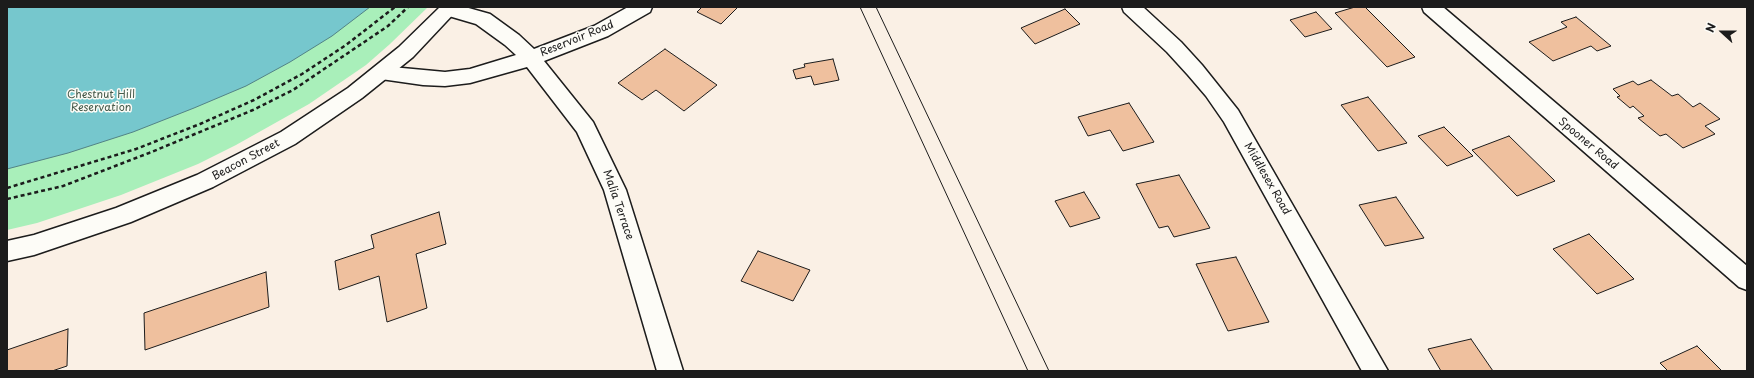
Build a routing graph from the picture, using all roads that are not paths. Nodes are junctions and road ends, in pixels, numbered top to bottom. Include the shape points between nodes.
1 (643, 7) edge
2 (1131, 7) edge
3 (1430, 7) edge
4 (450, 8) edge
5 (531, 58) junction
6 (381, 72) junction
7 (7, 252) edge
8 (1747, 280) edge
9 (670, 371) edge
10 (1375, 371) edge

1 - 5 street, Reservoir Road via 601,30
2 - 10 street, Middlesex Road via 1174,47 1213,91 1231,116
3 - 8 street, Spooner Road
4 - 5 street, Reservoir Road via 472,15 497,28
4 - 6 street, Beacon Street via 406,52
5 - 6 street, Reservoir Road via 470,76 445,79
5 - 9 street, Malia Terrace via 586,128 601,158 617,198
6 - 7 street, Beacon Street via 336,107 288,138 205,181 123,215

